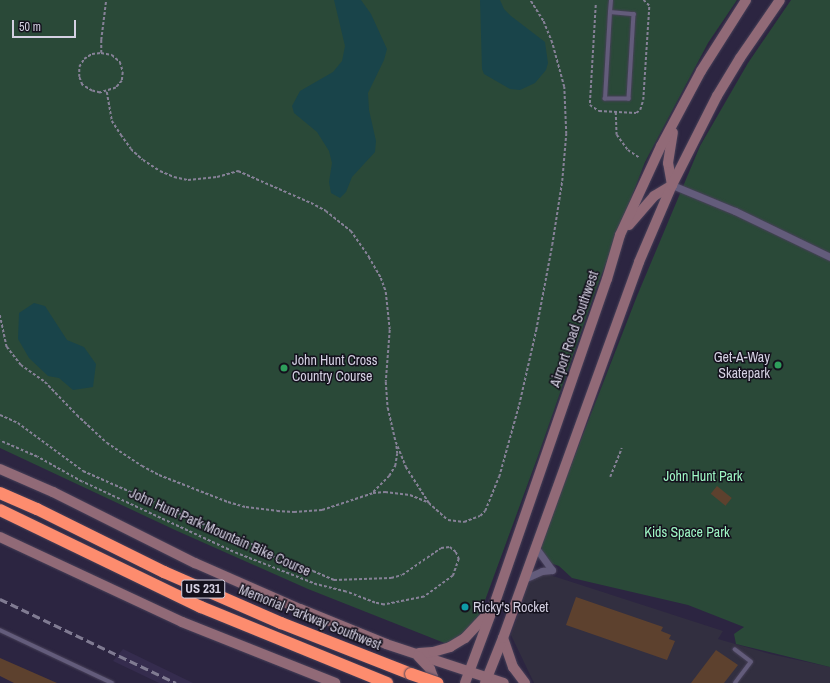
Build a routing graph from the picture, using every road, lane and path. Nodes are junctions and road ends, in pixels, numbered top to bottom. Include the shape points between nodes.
1 (106, 0) edge
2 (530, 0) edge
3 (611, 0) edge
4 (643, 0) edge
5 (746, 0) edge
6 (780, 0) edge
7 (596, 5) dead end
8 (610, 12) junction
9 (101, 53) junction
10 (107, 92) junction
11 (616, 112) junction
12 (676, 119) junction
13 (640, 158) dead end
14 (672, 185) junction
15 (620, 235) junction
16 (830, 257) edge
17 (0, 315) edge
18 (0, 415) edge
19 (0, 441) edge
20 (396, 442) junction
21 (622, 448) dead end
22 (0, 469) edge
23 (610, 477) dead end
24 (0, 487) edge
25 (0, 493) edge
26 (372, 493) junction
27 (429, 503) junction
28 (37, 509) junction
29 (0, 510) edge
30 (0, 537) edge
31 (535, 547) junction
32 (524, 579) junction
33 (493, 608) junction
34 (0, 630) edge
35 (503, 638) junction
36 (735, 650) dead end
37 (415, 653) junction
38 (469, 672) junction
39 (486, 681) edge
40 (112, 683) edge
41 (335, 683) edge
42 (387, 683) edge
43 (432, 683) edge
44 (437, 683) edge
45 (465, 683) edge
46 (504, 683) edge
47 (525, 683) edge
48 (735, 683) edge

1 - 9 path
2 - 27 path via 543,21 552,43 559,65 566,107 562,181 536,330 499,477 485,511 472,520 455,522 448,520
3 - 8 lane
4 - 11 path via 649,6 643,106 636,113
5 - 12 street, Airport Road Southwest via 701,71
6 - 14 street via 717,96
7 - 11 path via 590,105 599,111
8 - 8 lane via 605,98 629,99 634,14
9 - 10 path via 112,55 120,62 123,72 122,81 116,88
9 - 10 path via 92,54 84,59 79,67 79,77 82,85 92,91
10 - 20 path via 112,121 131,150 160,171 188,180 217,177 238,171 311,203 326,211 351,231 369,256 386,292 390,330 386,382 388,408
11 - 13 path via 617,135 628,150
12 - 14 street via 668,163
12 - 15 street, Airport Road Southwest
14 - 15 street via 654,196
14 - 16 street
14 - 31 street via 639,262
15 - 33 street, Airport Road Southwest
17 - 26 path via 7,347 21,365 45,382 107,443 160,475 228,502 277,511 322,510
18 - 19 path, John Hunt Park Mountain Bike Course via 18,423 83,471 260,548 292,569 313,572 334,580 392,578 402,575 441,548 450,547 459,559 453,576 424,597 384,605 375,603 317,585 233,552
20 - 26 path via 395,466
20 - 27 path via 406,467
21 - 23 path
22 - 37 street via 53,492 195,563 300,609
24 - 28 highway
25 - 28 highway, Memorial Parkway Southwest / US 231
26 - 27 path via 410,495
28 - 44 highway, Memorial Parkway Southwest / US 231, bridge via 164,572 237,604 366,658
29 - 42 highway, US 231 via 201,607
30 - 41 street via 182,622
31 - 32 street
31 - 32 street via 552,570
32 - 35 street
33 - 37 street via 465,638 432,652
33 - 38 street, Airport Road Southwest
34 - 40 lane
35 - 39 street
35 - 47 street via 513,667
36 - 48 lane via 751,662
37 - 38 street
37 - 43 street via 430,669
38 - 39 street
38 - 45 street, Airport Road Southwest
39 - 46 street

